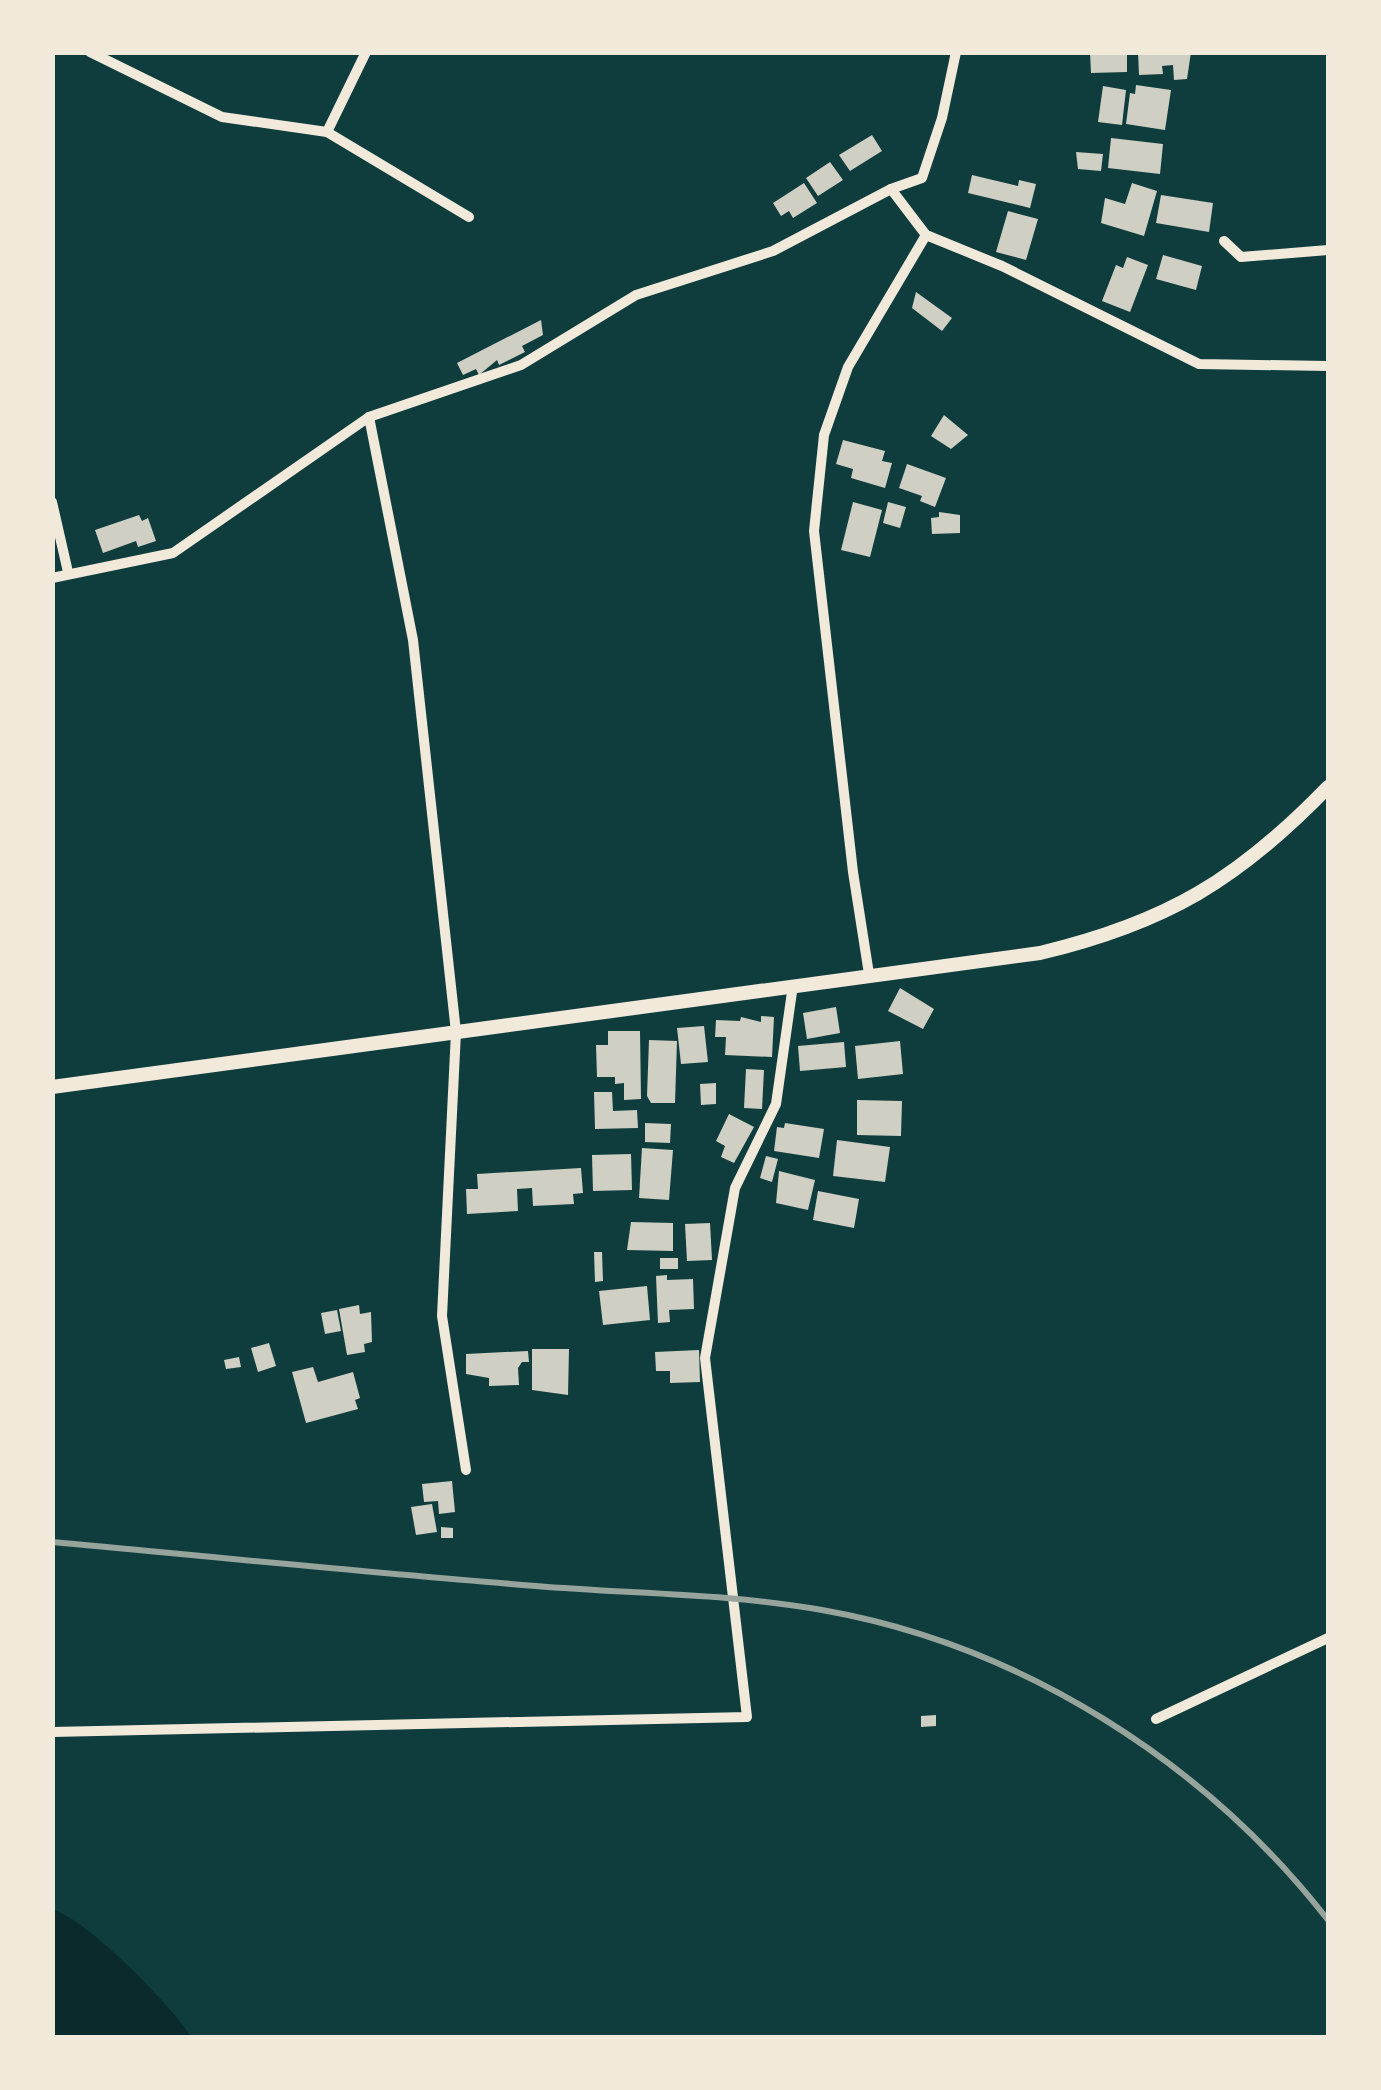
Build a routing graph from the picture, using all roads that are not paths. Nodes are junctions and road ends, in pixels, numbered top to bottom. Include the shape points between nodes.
1 (90, 52) edge
2 (366, 52) edge
3 (956, 52) edge
4 (327, 132) junction
5 (891, 189) junction
6 (469, 216) dead end
7 (926, 235) junction
8 (1224, 241) dead end
9 (1328, 250) edge
10 (1328, 366) edge
11 (369, 417) junction
12 (52, 502) edge
13 (68, 572) junction
14 (52, 578) edge
15 (1328, 786) edge
16 (869, 974) junction
17 (793, 985) junction
18 (456, 1032) junction
19 (52, 1087) edge
20 (466, 1470) dead end
21 (1328, 1638) edge
22 (1156, 1719) dead end
23 (52, 1732) edge

1 - 4 street via 222,118
2 - 4 street
3 - 5 street via 922,178
4 - 6 street
5 - 7 street
5 - 11 street via 773,251 636,295 521,365
7 - 10 street via 1199,364
7 - 16 street via 848,367 824,434 814,531
8 - 9 street via 1242,257
11 - 13 street via 173,553
11 - 18 street via 413,640
12 - 13 street
13 - 14 street
15 - 16 street via 1234,873 1139,924 1040,953
16 - 17 street
17 - 18 street
17 - 23 street via 776,1104 735,1188 705,1358 747,1717
18 - 19 street
18 - 20 street via 442,1316
21 - 22 street

